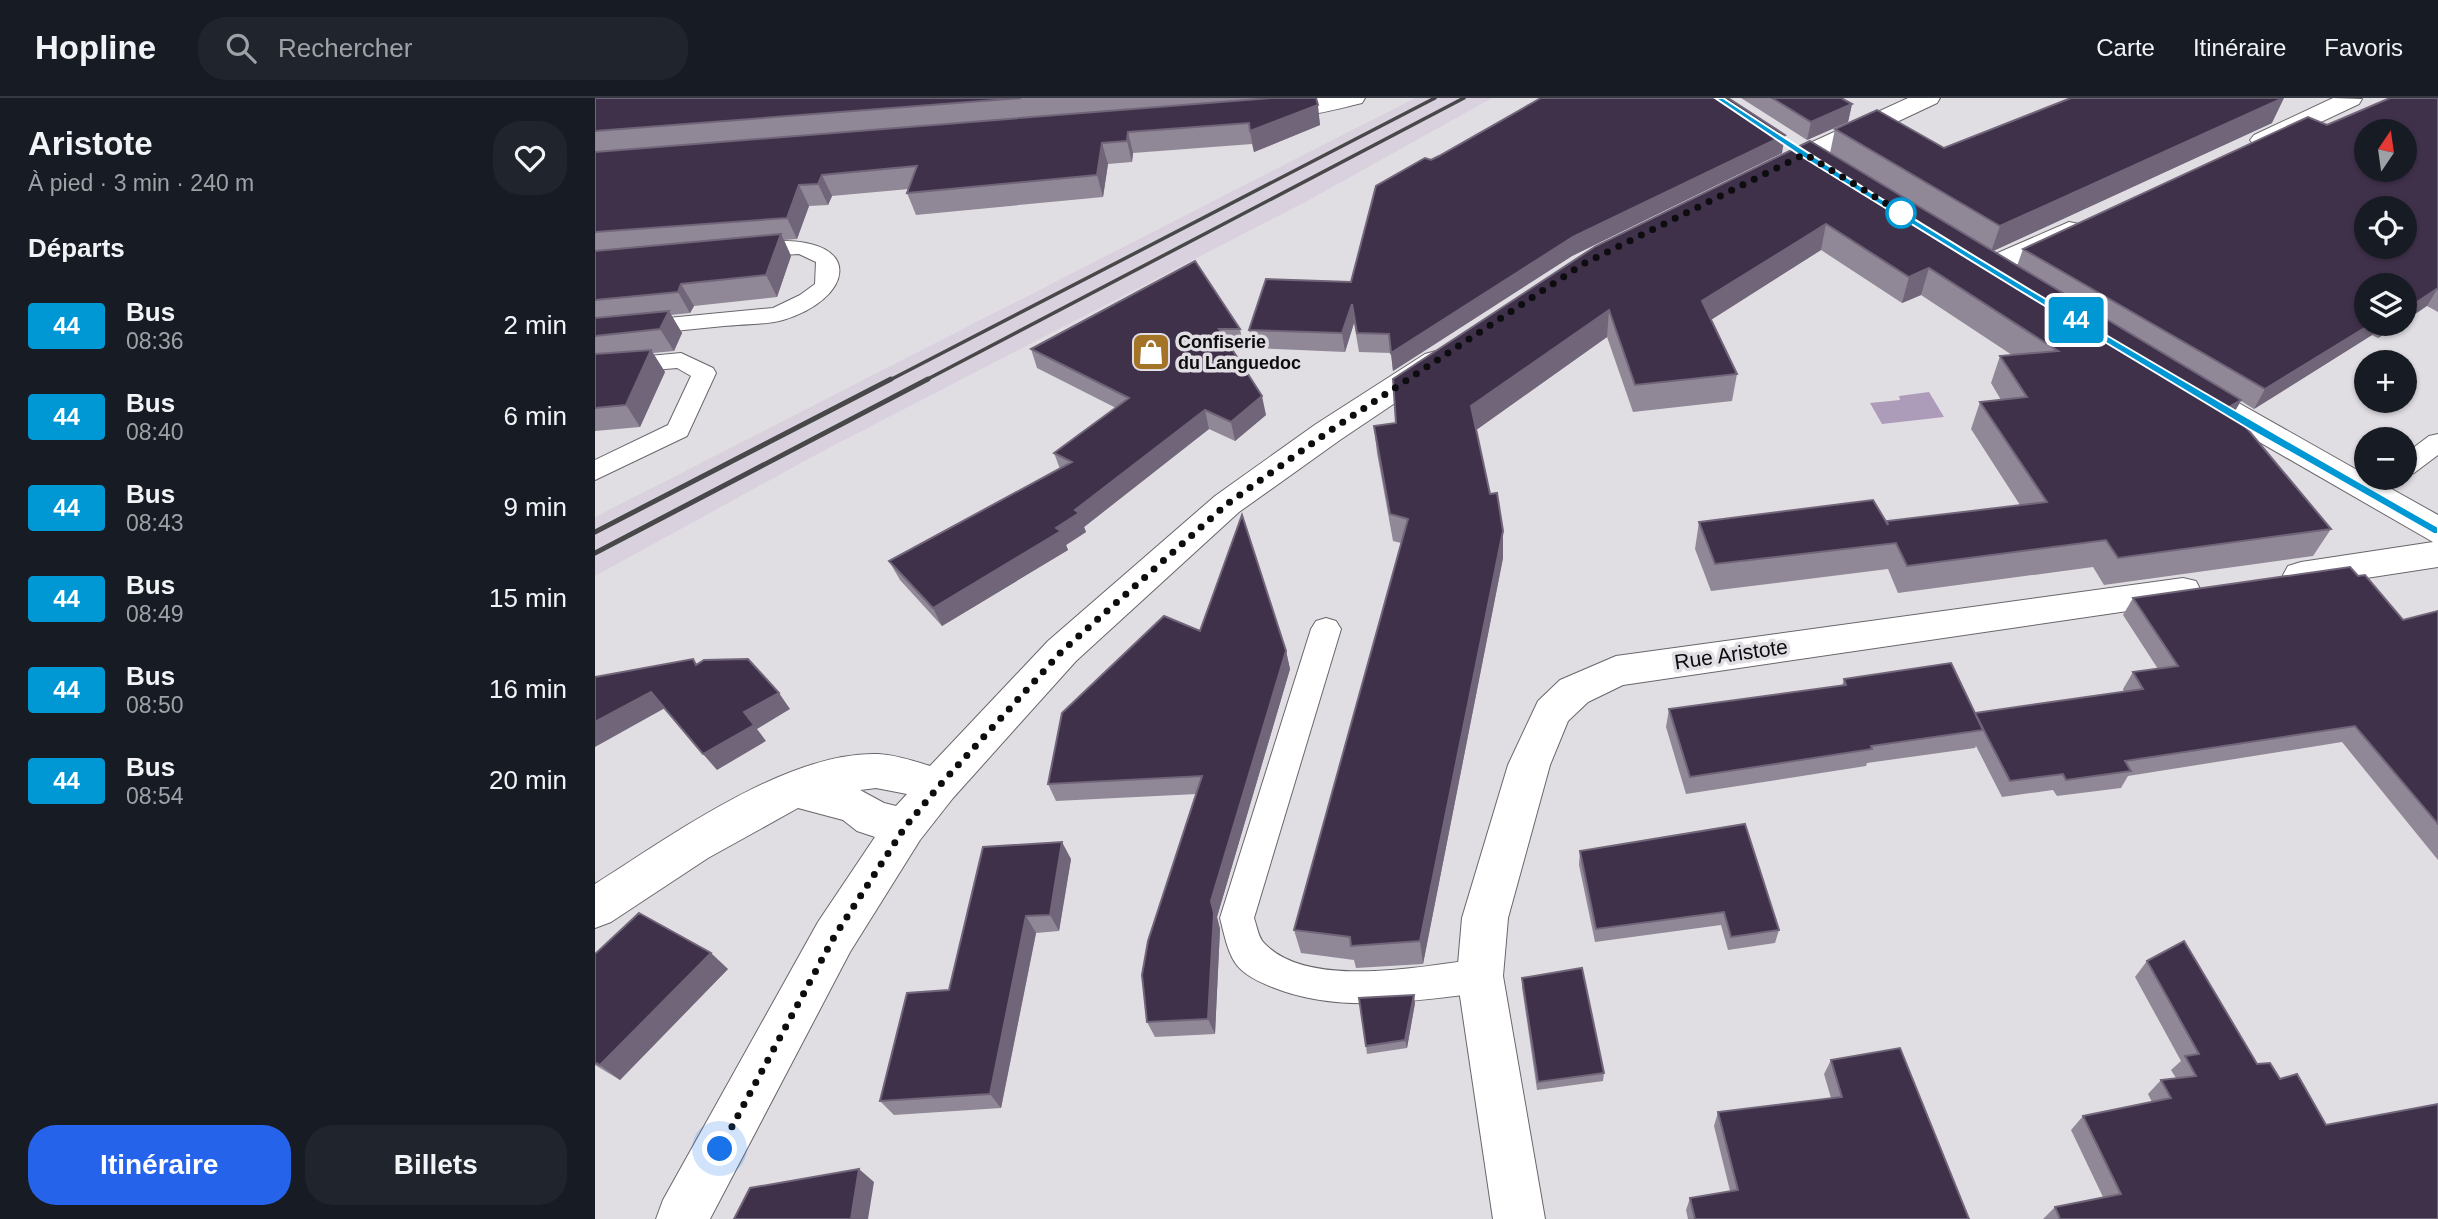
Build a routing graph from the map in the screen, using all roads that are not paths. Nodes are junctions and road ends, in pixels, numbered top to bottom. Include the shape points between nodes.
1 (1353, 98) edge
2 (1928, 98) edge
3 (2352, 99) edge
4 (1246, 111) edge
5 (2237, 152) edge
6 (1740, 186) edge
7 (2097, 217) edge
8 (720, 253) edge
9 (2021, 287) edge
10 (595, 332) edge
11 (1467, 341) edge
12 (595, 368) edge
13 (2172, 378) edge
14 (2438, 442) edge
15 (2417, 458) edge
16 (595, 471) edge
17 (2354, 473) edge
18 (2384, 490) edge
19 (2438, 531) edge
20 (2438, 554) edge
21 (2267, 580) edge
22 (2225, 585) edge
23 (1326, 629) dead end
24 (939, 786) junction
25 (797, 790) junction
26 (905, 827) junction
27 (595, 908) edge
28 (1480, 976) junction
29 (682, 1219) edge
30 (1519, 1219) edge

1 - 4 street
2 - 6 street
3 - 5 street
7 - 9 street via 1979,261
8 - 10 lane via 790,247 816,250 827,259 826,286 778,314
11 - 24 street via 1227,504 1062,651
12 - 16 lane via 681,360 703,373 678,430
13 - 17 street
14 - 15 lane
18 - 19 street
20 - 21 street
22 - 28 street, Rue Aristote via 1616,671 1574,691 1552,712 1529,765 1485,918
23 - 28 lane via 1237,918 1248,953 1282,977 1346,988
24 - 25 street via 876,771 836,774
24 - 26 street
25 - 26 street via 856,806 872,818
25 - 27 street via 758,807
26 - 29 street via 834,937
28 - 30 street, Rue Aristote

